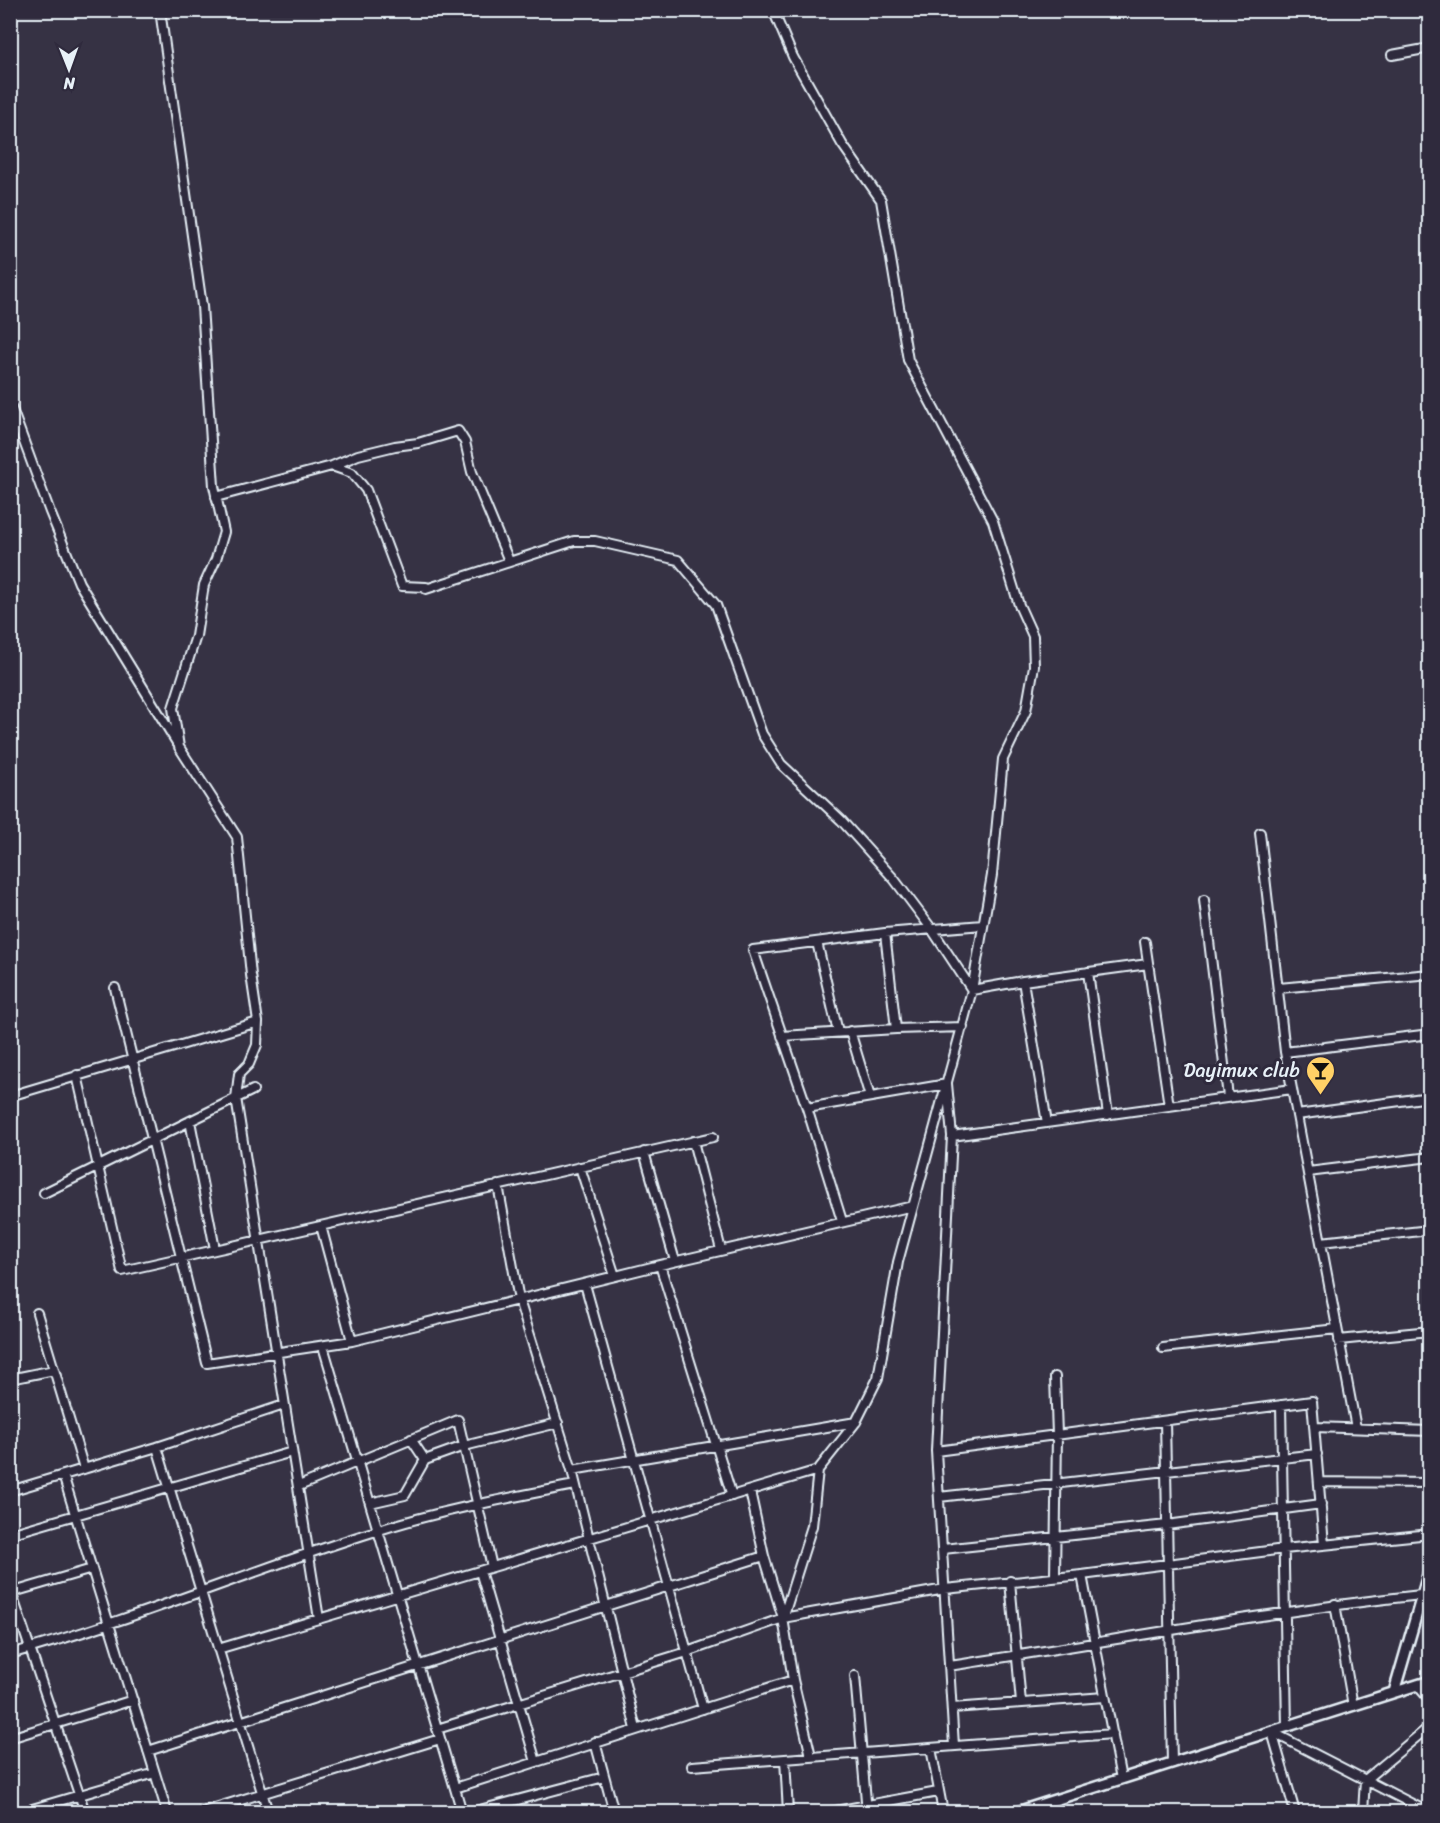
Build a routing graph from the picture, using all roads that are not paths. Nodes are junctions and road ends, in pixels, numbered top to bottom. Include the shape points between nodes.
1 (160, 10) edge
2 (773, 10) edge
3 (1430, 48) edge
4 (1392, 55) dead end
5 (10, 404) edge
6 (332, 466) junction
7 (216, 497) junction
8 (508, 561) junction
9 (179, 747) junction
10 (1260, 833) dead end
11 (1204, 900) dead end
12 (983, 925) junction
13 (931, 928) junction
14 (885, 933) junction
15 (817, 942) junction
16 (1145, 942) dead end
17 (1148, 964) junction
18 (1088, 972) junction
19 (1430, 974) edge
20 (1023, 981) junction
21 (115, 988) dead end
22 (1279, 988) junction
23 (972, 990) junction
24 (258, 1022) junction
25 (963, 1027) junction
26 (896, 1029) junction
27 (850, 1031) junction
28 (838, 1032) junction
29 (1430, 1034) edge
30 (782, 1036) junction
31 (1285, 1052) junction
32 (132, 1059) junction
33 (77, 1075) junction
34 (947, 1084) junction
35 (1292, 1089) junction
36 (253, 1090) dead end
37 (10, 1096) edge
38 (870, 1096) junction
39 (1430, 1096) edge
40 (1228, 1097) junction
41 (236, 1098) junction
42 (1169, 1106) junction
43 (807, 1108) junction
44 (1107, 1115) junction
45 (1297, 1115) junction
46 (190, 1121) junction
47 (1047, 1123) junction
48 (952, 1136) junction
49 (713, 1137) dead end
50 (152, 1140) junction
51 (693, 1141) junction
52 (645, 1152) junction
53 (1430, 1157) edge
54 (98, 1167) junction
55 (580, 1167) junction
56 (1308, 1172) junction
57 (498, 1185) junction
58 (44, 1193) dead end
59 (913, 1206) junction
60 (842, 1221) junction
61 (321, 1226) junction
62 (1430, 1230) edge
63 (259, 1240) junction
64 (1321, 1242) junction
65 (215, 1250) junction
66 (721, 1250) junction
67 (182, 1257) junction
68 (675, 1261) junction
69 (660, 1265) junction
70 (615, 1276) junction
71 (585, 1284) junction
72 (519, 1300) junction
73 (37, 1313) dead end
74 (1337, 1329) junction
75 (1430, 1331) edge
76 (1340, 1340) junction
77 (352, 1341) junction
78 (323, 1346) junction
79 (1163, 1348) dead end
80 (276, 1352) junction
81 (54, 1370) junction
82 (1055, 1377) dead end
83 (10, 1379) edge
84 (284, 1405) junction
85 (1281, 1405) junction
86 (1165, 1421) junction
87 (856, 1422) junction
88 (558, 1423) junction
89 (1315, 1427) junction
90 (1356, 1428) junction
91 (1430, 1431) edge
92 (1057, 1435) junction
93 (411, 1439) junction
94 (717, 1445) junction
95 (157, 1446) junction
96 (464, 1446) junction
97 (292, 1452) junction
98 (936, 1452) junction
99 (1317, 1454) junction
100 (1282, 1458) junction
101 (634, 1459) junction
102 (425, 1460) junction
103 (357, 1462) junction
104 (84, 1469) junction
105 (572, 1470) junction
106 (818, 1470) junction
107 (1166, 1471) junction
108 (63, 1475) junction
109 (1319, 1482) junction
110 (1057, 1483) junction
111 (1430, 1483) edge
112 (575, 1485) junction
113 (299, 1486) junction
114 (169, 1488) junction
115 (10, 1491) edge
116 (750, 1491) junction
117 (732, 1496) junction
118 (939, 1497) junction
119 (370, 1503) junction
120 (477, 1504) junction
121 (1321, 1504) junction
122 (1283, 1509) junction
123 (76, 1515) junction
124 (651, 1520) junction
125 (1167, 1524) junction
126 (378, 1530) junction
127 (10, 1534) edge
128 (1430, 1534) edge
129 (1056, 1536) junction
130 (589, 1539) junction
131 (1324, 1545) junction
132 (943, 1549) junction
133 (1284, 1549) junction
134 (308, 1554) junction
135 (764, 1556) junction
136 (1168, 1563) junction
137 (492, 1568) junction
138 (1430, 1568) edge
139 (92, 1569) junction
140 (480, 1571) junction
141 (1082, 1575) junction
142 (1055, 1576) junction
143 (1010, 1581) junction
144 (668, 1587) junction
145 (945, 1589) junction
146 (201, 1592) junction
147 (11, 1593) edge
148 (398, 1595) junction
149 (1421, 1595) junction
150 (1335, 1604) junction
151 (605, 1607) junction
152 (1285, 1612) junction
153 (783, 1618) junction
154 (319, 1619) junction
155 (109, 1624) junction
156 (1170, 1629) junction
157 (500, 1640) junction
158 (1095, 1642) junction
159 (31, 1648) junction
160 (218, 1649) junction
161 (687, 1652) junction
162 (10, 1654) edge
163 (1017, 1655) junction
164 (418, 1665) junction
165 (949, 1666) junction
166 (622, 1672) junction
167 (855, 1676) dead end
168 (793, 1680) junction
169 (1430, 1681) edge
170 (1417, 1685) junction
171 (1394, 1692) junction
172 (1105, 1696) junction
173 (133, 1700) junction
174 (1430, 1700) edge
175 (519, 1703) junction
176 (1021, 1703) junction
177 (1353, 1706) junction
178 (703, 1708) junction
179 (952, 1708) junction
180 (241, 1723) junction
181 (55, 1725) junction
182 (1430, 1726) edge
183 (1287, 1727) junction
184 (437, 1729) junction
185 (636, 1729) junction
186 (1272, 1732) junction
187 (1113, 1734) junction
188 (10, 1738) edge
189 (440, 1739) junction
190 (595, 1742) junction
191 (954, 1746) junction
192 (931, 1748) junction
193 (148, 1752) junction
194 (862, 1753) junction
195 (811, 1756) junction
196 (784, 1759) junction
197 (536, 1762) junction
198 (1172, 1763) junction
199 (692, 1766) dead end
200 (155, 1773) junction
201 (604, 1777) junction
202 (1121, 1779) junction
203 (1365, 1780) junction
204 (455, 1788) junction
205 (938, 1792) junction
206 (262, 1794) junction
207 (79, 1796) junction
208 (867, 1809) edge
209 (22, 1812) edge
210 (85, 1812) edge
211 (167, 1812) edge
212 (202, 1812) edge
213 (268, 1812) edge
214 (462, 1812) edge
215 (472, 1812) edge
216 (614, 1812) edge
217 (788, 1812) edge
218 (830, 1812) edge
219 (943, 1812) edge
220 (1017, 1812) edge
221 (1295, 1812) edge
222 (1363, 1812) edge
223 (1428, 1812) edge

1 - 7 street via 202,306
2 - 12 street via 793,57 842,144 880,200 908,360 993,521 1019,605 1033,636 1034,666 1026,711 1003,759
3 - 4 street
5 - 9 street via 79,583
6 - 7 street
6 - 8 street via 352,473 366,490 402,586 426,589
6 - 8 street via 358,455 458,431
7 - 9 street via 224,532 204,585 196,636 173,708
8 - 13 street via 574,541 595,541 678,560 717,605 762,734 781,764 841,820
9 - 24 street via 237,837
10 - 22 street
11 - 40 street
12 - 13 street
12 - 23 street
13 - 14 street
13 - 23 street
14 - 15 street
14 - 26 street
15 - 28 street
15 - 30 street via 753,950
16 - 17 street
17 - 18 street
17 - 42 street
18 - 20 street
18 - 44 street
19 - 22 street
20 - 23 street
20 - 47 street
21 - 32 street
22 - 31 street
23 - 25 street
24 - 32 street
24 - 41 street via 257,1045 249,1064 239,1074
25 - 26 street
25 - 34 street
26 - 27 street
27 - 28 street
27 - 38 street
28 - 30 street
29 - 31 street
30 - 43 street
31 - 35 street
32 - 33 street
32 - 50 street
33 - 37 street
33 - 54 street
34 - 38 street
34 - 48 street
34 - 59 street
35 - 40 street
35 - 45 street
36 - 41 street
38 - 43 street
39 - 45 street
40 - 42 street
41 - 46 street
41 - 63 street
42 - 44 street
43 - 60 street
44 - 47 street
45 - 56 street
46 - 50 street
46 - 65 street
47 - 48 street
48 - 98 street
49 - 51 street
50 - 54 street
50 - 67 street
51 - 52 street
51 - 66 street
52 - 55 street
52 - 68 street
53 - 56 street
54 - 58 street
54 - 67 street via 122,1271
55 - 57 street
55 - 70 street
56 - 64 street
57 - 61 street
57 - 72 street
59 - 60 street
59 - 87 street via 898,1262 878,1378
60 - 66 street
61 - 63 street
61 - 77 street
62 - 64 street
63 - 65 street
63 - 80 street
64 - 74 street
65 - 67 street
66 - 68 street
67 - 80 street via 207,1363
68 - 69 street
69 - 70 street
69 - 94 street
70 - 71 street
71 - 72 street
71 - 101 street
72 - 77 street
72 - 88 street
73 - 81 street
74 - 76 street
74 - 79 street
75 - 76 street
76 - 90 street
77 - 78 street
78 - 80 street
78 - 103 street
80 - 84 street
81 - 83 street
81 - 104 street
82 - 92 street
84 - 95 street
84 - 97 street
85 - 86 street
85 - 89 street via 1312,1401
85 - 100 street
86 - 92 street
86 - 107 street
87 - 94 street
87 - 106 street
88 - 96 street
88 - 105 street
89 - 90 street
89 - 99 street
90 - 91 street
92 - 98 street
92 - 110 street
93 - 96 street via 458,1420
93 - 102 street
93 - 103 street
94 - 101 street
94 - 117 street
95 - 104 street
95 - 114 street
96 - 102 street
96 - 120 street
97 - 113 street
97 - 114 street
98 - 118 street
99 - 100 street
99 - 109 street
100 - 107 street
100 - 122 street
101 - 105 street
101 - 124 street
102 - 119 street via 405,1495
103 - 113 street
103 - 119 street
104 - 108 street
105 - 112 street
106 - 116 street
106 - 153 street via 812,1526
107 - 110 street
107 - 125 street
108 - 115 street
108 - 123 street
109 - 111 street
109 - 121 street
110 - 118 street
110 - 129 street
112 - 120 street
112 - 130 street
113 - 134 street
114 - 123 street
114 - 146 street
116 - 117 street
116 - 135 street
117 - 124 street
118 - 132 street
119 - 126 street
120 - 126 street
120 - 137 street
121 - 122 street
121 - 131 street
122 - 125 street
122 - 133 street
123 - 127 street
123 - 139 street
124 - 130 street
124 - 144 street
125 - 129 street
125 - 136 street
126 - 134 street
126 - 148 street
128 - 131 street
129 - 132 street
129 - 142 street
130 - 137 street
130 - 151 street
131 - 133 street
132 - 145 street
133 - 136 street
133 - 152 street
134 - 146 street
134 - 154 street
135 - 144 street
135 - 153 street
136 - 141 street
136 - 156 street
137 - 140 street
138 - 149 street
139 - 147 street
139 - 155 street
140 - 148 street
140 - 157 street
141 - 142 street
141 - 158 street
142 - 143 street
143 - 145 street
143 - 163 street
144 - 151 street
144 - 161 street
145 - 153 street
145 - 165 street
146 - 155 street
146 - 160 street
147 - 159 street
148 - 154 street
148 - 164 street
149 - 150 street
149 - 171 street
150 - 152 street
150 - 177 street
151 - 157 street
151 - 166 street
152 - 156 street
152 - 183 street
153 - 161 street
153 - 168 street
154 - 160 street
155 - 159 street
155 - 173 street
156 - 158 street
156 - 198 street
157 - 164 street
157 - 175 street
158 - 163 street
158 - 172 street
159 - 162 street
159 - 181 street
160 - 180 street
161 - 166 street
161 - 178 street
163 - 165 street
163 - 176 street
164 - 180 street
164 - 184 street
165 - 179 street
166 - 175 street
166 - 185 street
167 - 194 street
168 - 178 street
168 - 195 street
169 - 170 street
170 - 171 street
170 - 174 street
171 - 177 street
172 - 176 street
172 - 187 street
173 - 181 street
173 - 193 street
175 - 184 street
175 - 197 street
176 - 179 street
177 - 183 street
178 - 185 street
179 - 191 street
180 - 193 street
180 - 206 street
181 - 188 street
181 - 207 street
182 - 203 street
183 - 186 street
184 - 189 street
185 - 190 street
186 - 198 street
186 - 203 street
186 - 221 street
187 - 191 street
187 - 202 street
189 - 204 street
189 - 206 street
190 - 197 street
190 - 201 street
191 - 192 street
192 - 194 street
192 - 205 street
193 - 200 street
194 - 195 street
194 - 208 street
195 - 196 street
196 - 199 street
196 - 217 street
197 - 204 street
198 - 202 street
200 - 207 street
200 - 211 street
201 - 215 street
201 - 216 street
202 - 220 street
203 - 222 street
203 - 223 street
204 - 214 street
205 - 208 street
205 - 219 street
206 - 212 street
206 - 213 street
207 - 209 street
207 - 210 street
208 - 218 street

